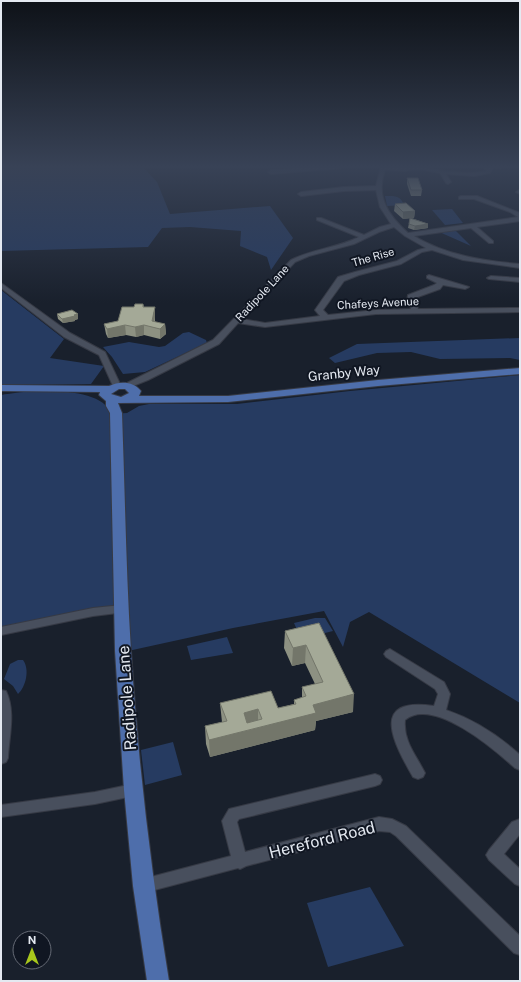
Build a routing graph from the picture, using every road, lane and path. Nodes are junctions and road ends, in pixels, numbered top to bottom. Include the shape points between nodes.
1 (386, 212) edge
2 (520, 217) edge
3 (319, 219) dead end
4 (511, 220) junction
5 (471, 224) junction
6 (394, 225) junction
7 (520, 227) edge
8 (407, 235) junction
9 (364, 237) junction
10 (491, 242) dead end
11 (432, 248) junction
12 (516, 266) edge
13 (429, 277) dead end
14 (491, 278) dead end
15 (517, 280) edge
16 (442, 282) junction
17 (1, 285) edge
18 (465, 287) dead end
19 (520, 310) edge
20 (416, 312) junction
21 (325, 317) junction
22 (237, 321) junction
23 (520, 371) edge
24 (1, 388) edge
25 (121, 395) junction
26 (122, 609) junction
27 (1, 631) edge
28 (390, 654) dead end
29 (1, 695) edge
30 (439, 712) junction
31 (1, 758) edge
32 (520, 764) edge
33 (418, 773) dead end
34 (375, 780) dead end
35 (133, 790) junction
36 (1, 811) edge
37 (520, 826) edge
38 (240, 862) junction
39 (520, 879) edge
40 (143, 886) junction
41 (516, 939) edge
42 (158, 981) edge

1 - 6 street
2 - 4 street
3 - 9 street
4 - 5 street
4 - 7 street
5 - 8 street
5 - 10 street
6 - 8 street
6 - 9 street, Radipole Lane via 375,230
8 - 11 street
9 - 22 street, Radipole Lane via 310,253 293,261
11 - 12 street via 473,260
11 - 21 street, The Rise via 420,251 399,263 341,278 319,310
12 - 15 street
13 - 16 street
14 - 15 street
16 - 18 street
16 - 20 street via 437,287 411,296
17 - 25 street via 67,335 102,354
19 - 20 street, Chafeys Avenue
20 - 21 street, Chafeys Avenue via 376,312
21 - 22 street, Chafeys Avenue via 265,325
22 - 25 street, Radipole Lane via 216,342 145,378
23 - 25 main road, Granby Way via 228,399 172,399
24 - 25 main road, Granby Way via 66,388
25 - 26 main road, Radipole Lane
26 - 27 street via 93,612
26 - 35 main road, Radipole Lane
28 - 30 street via 440,686 444,694
29 - 31 street via 5,715
30 - 32 street via 477,729
30 - 33 street via 409,708 396,721 409,760
34 - 38 street via 234,814 229,821
35 - 36 street
35 - 40 main road, Radipole Lane
37 - 39 street via 494,855
38 - 40 street, Hereford Road
38 - 41 street, Hereford Road via 379,824 392,826 401,831
40 - 42 main road, Radipole Lane

